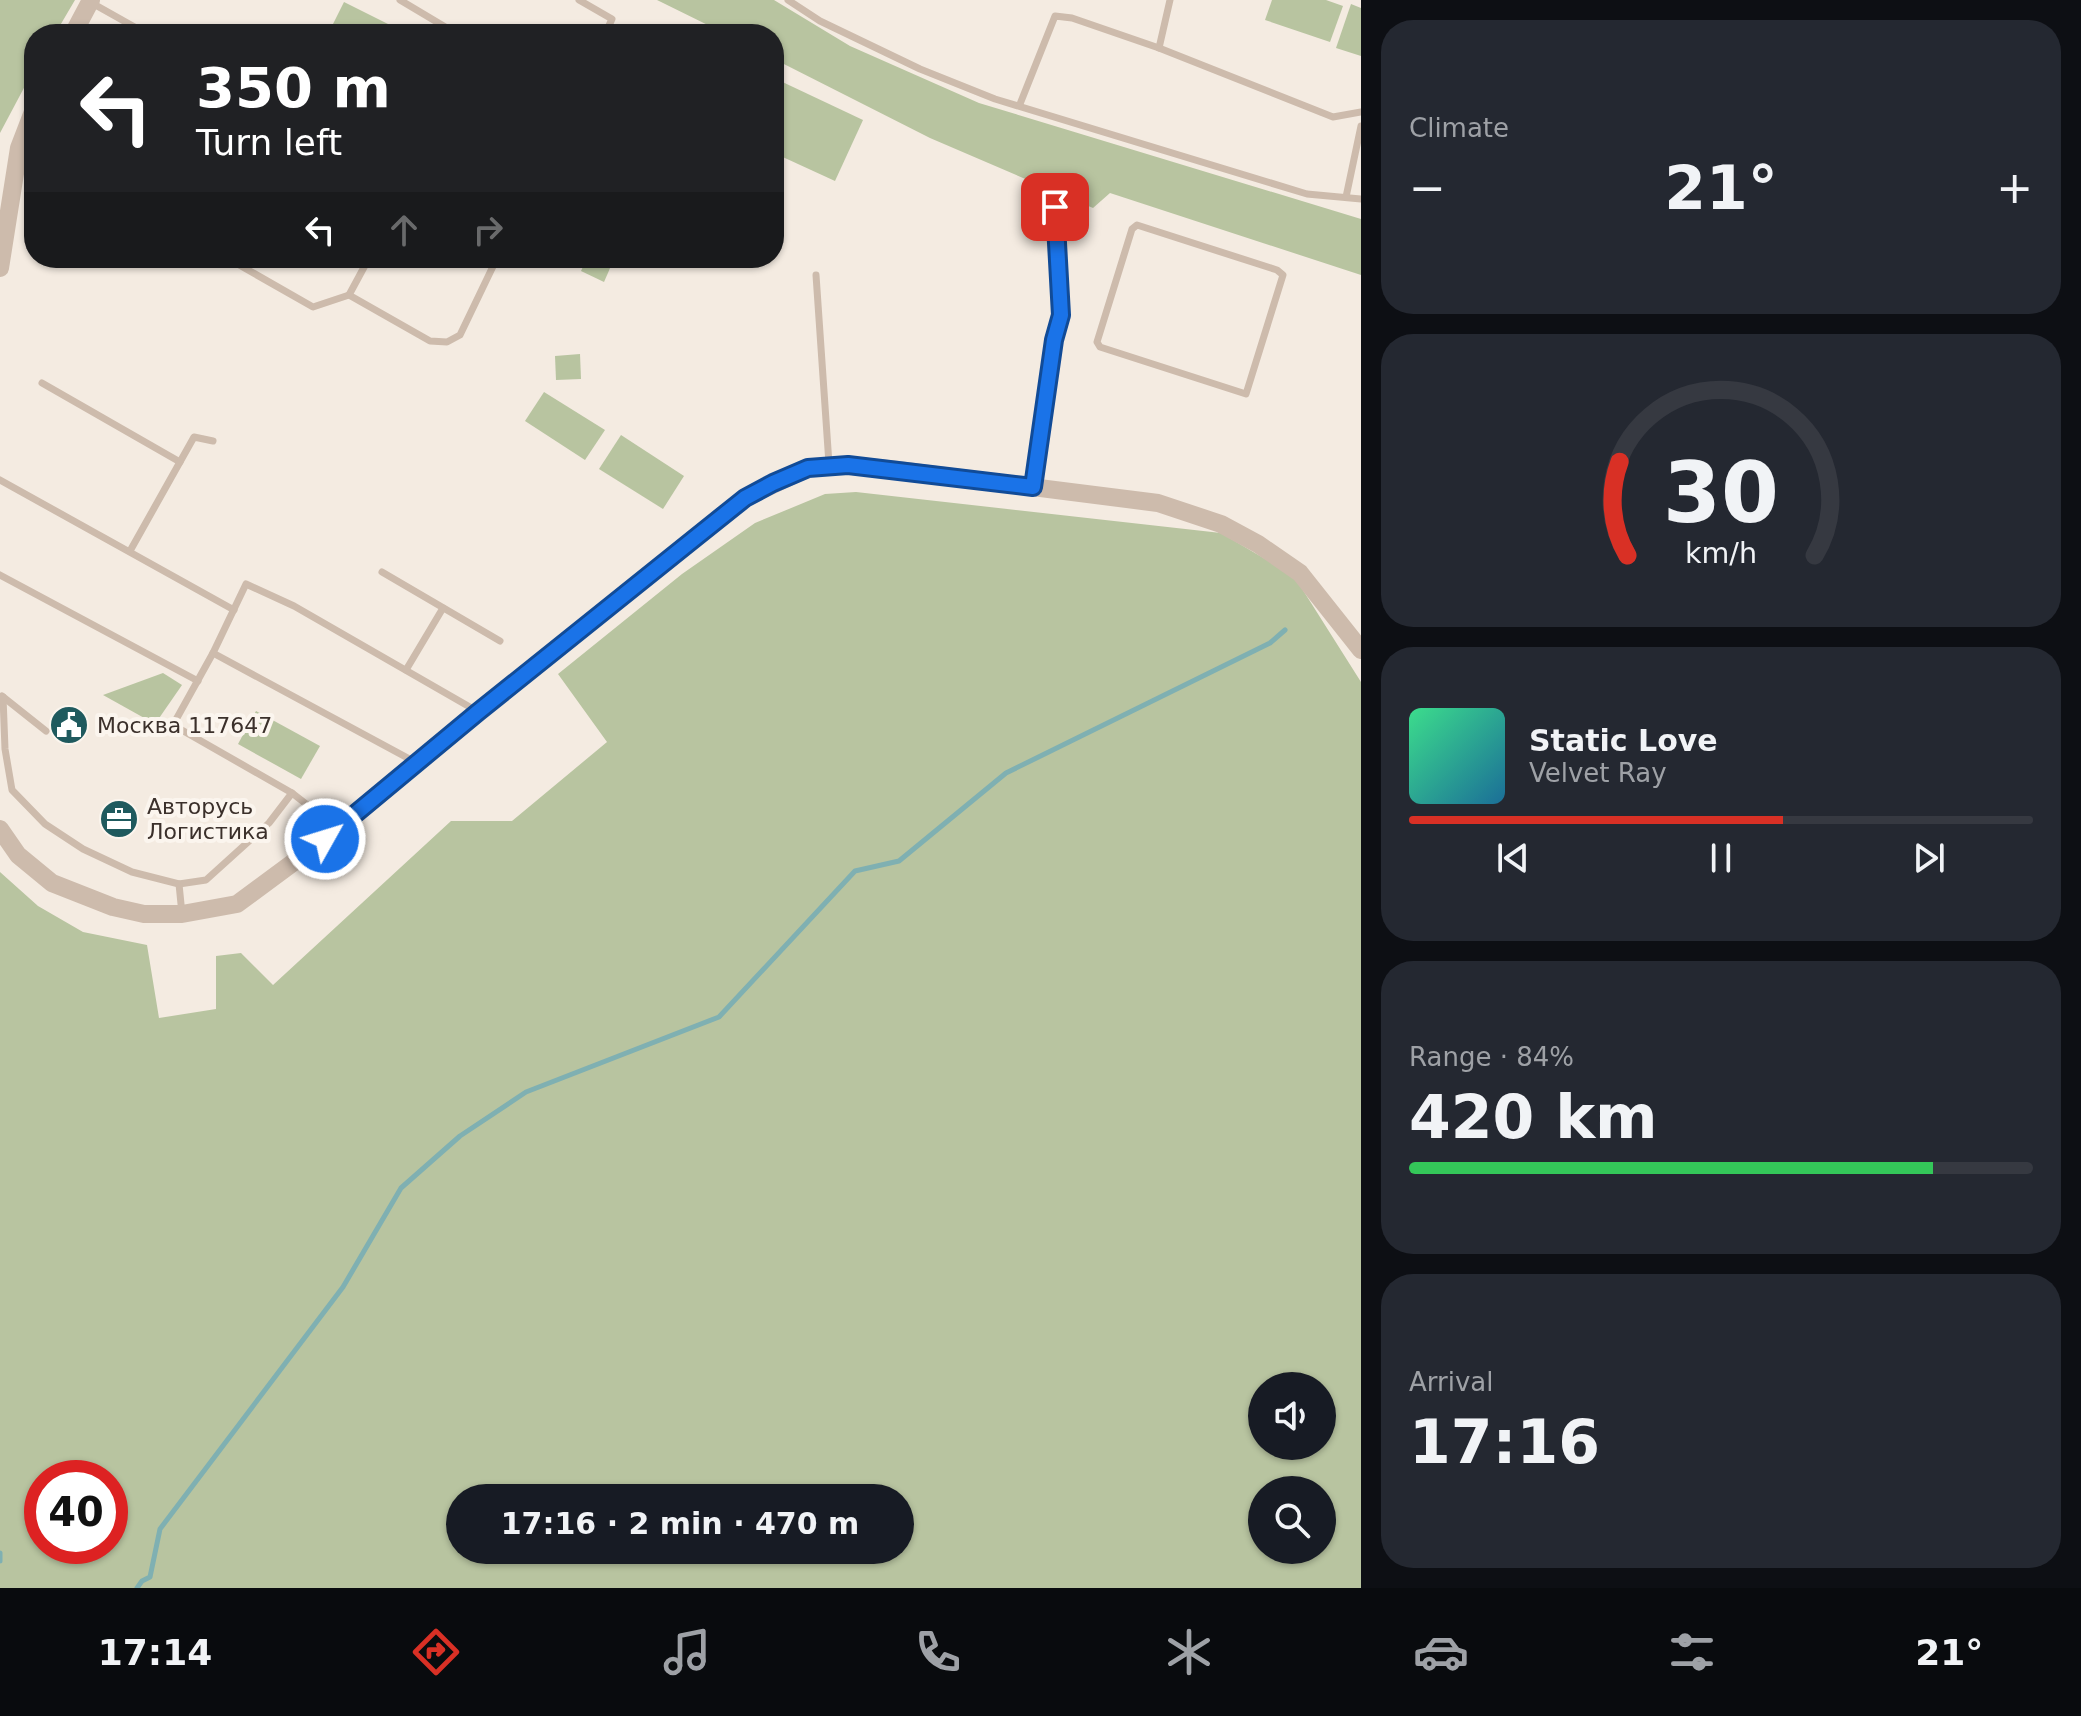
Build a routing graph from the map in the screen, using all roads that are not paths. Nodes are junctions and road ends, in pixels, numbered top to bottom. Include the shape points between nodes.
1 (400, 0) edge
2 (579, 0) edge
3 (788, 0) edge
4 (1170, 0) edge
5 (90, 1) edge
6 (78, 24) edge
7 (130, 24) edge
8 (440, 24) edge
9 (610, 24) edge
10 (1159, 48) junction
11 (1020, 104) junction
12 (1361, 112) edge
13 (1361, 126) edge
14 (24, 159) edge
15 (1346, 197) junction
16 (1361, 199) edge
17 (1055, 207) dead end
18 (1137, 225) joint
19 (0, 268) edge
20 (245, 268) edge
21 (364, 268) edge
22 (492, 268) edge
23 (816, 275) dead end
24 (349, 295) junction
25 (42, 383) dead end
26 (213, 441) dead end
27 (180, 462) junction
28 (829, 467) junction
29 (0, 480) edge
30 (1033, 487) junction
31 (130, 551) junction
32 (382, 572) dead end
33 (0, 575) edge
34 (443, 608) junction
35 (234, 610) junction
36 (500, 641) dead end
37 (1361, 650) edge
38 (213, 653) junction
39 (406, 670) junction
40 (198, 681) junction
41 (1, 696) edge
42 (478, 712) junction
43 (46, 731) dead end
44 (417, 763) junction
45 (292, 793) junction
46 (0, 829) edge
47 (338, 829) junction
48 (179, 884) junction
49 (182, 914) junction

1 - 8 lane
2 - 9 lane via 612,19
3 - 11 lane via 920,69
4 - 10 lane
5 - 6 street
5 - 7 lane
10 - 11 lane via 1055,16
10 - 12 lane via 1333,117
11 - 15 lane via 1307,194
13 - 15 lane
14 - 19 street
15 - 16 lane
17 - 30 lane via 1061,315
18 - 18 lane via 1097,342 1100,347 1246,394 1283,275
20 - 24 lane via 313,307
21 - 24 lane
22 - 24 lane via 460,335 447,342 430,341
23 - 28 lane
25 - 27 lane
26 - 27 lane via 194,437
27 - 31 lane
28 - 30 street
28 - 42 street via 808,468 745,498
29 - 31 lane
30 - 37 street via 1158,503 1221,524 1300,573
31 - 35 lane
32 - 34 lane
33 - 40 lane
34 - 36 lane
34 - 39 lane
35 - 38 lane
35 - 39 lane via 246,584
38 - 40 lane
38 - 44 lane
39 - 42 lane
40 - 45 lane via 173,725
41 - 43 lane
41 - 48 lane via 12,790 45,824 83,849 132,872
42 - 44 street
44 - 47 street
45 - 47 lane
45 - 48 lane via 269,823 206,880
46 - 49 street via 18,855 52,883 113,907
47 - 49 street via 237,904
48 - 49 lane

